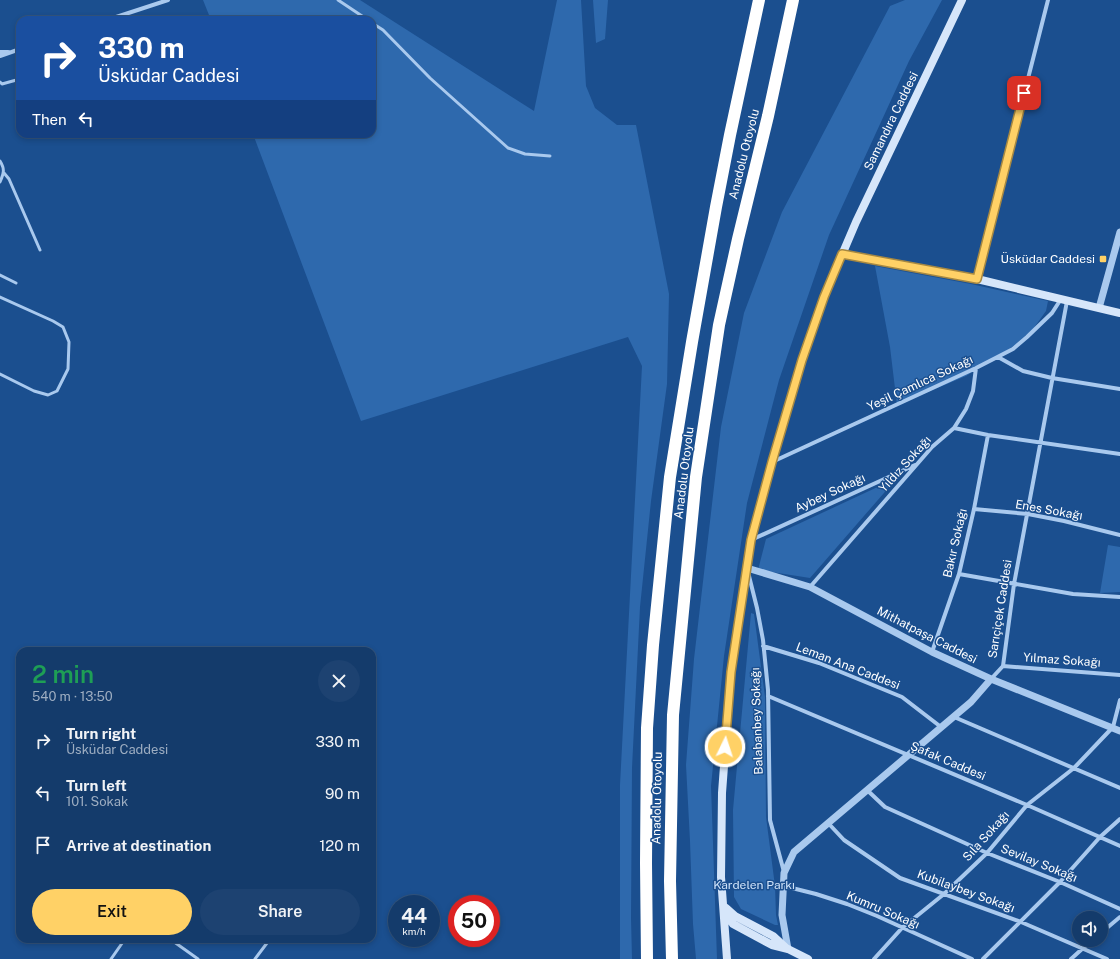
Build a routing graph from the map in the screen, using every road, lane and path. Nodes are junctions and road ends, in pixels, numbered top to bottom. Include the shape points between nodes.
1 (168, 0) edge
2 (338, 0) edge
3 (759, 0) edge
4 (793, 0) edge
5 (962, 0) edge
6 (1048, 0) edge
7 (120, 16) edge
8 (362, 16) edge
9 (376, 26) edge
10 (16, 50) edge
11 (0, 52) edge
12 (12, 52) junction
13 (0, 56) edge
14 (16, 81) edge
15 (0, 82) edge
16 (550, 156) dead end
17 (0, 161) edge
18 (4, 173) junction
19 (0, 182) edge
20 (1120, 232) edge
21 (40, 250) dead end
22 (842, 254) junction
23 (0, 275) edge
24 (977, 279) junction
25 (16, 283) dead end
26 (0, 297) edge
27 (1064, 300) junction
28 (1098, 308) junction
29 (1120, 314) edge
30 (998, 357) junction
31 (976, 368) junction
32 (0, 374) edge
33 (1052, 378) junction
34 (1120, 389) edge
35 (954, 428) junction
36 (988, 435) junction
37 (1041, 444) junction
38 (1120, 454) edge
39 (772, 462) junction
40 (918, 464) junction
41 (974, 509) junction
42 (1028, 514) junction
43 (1120, 535) edge
44 (751, 540) junction
45 (747, 568) junction
46 (959, 574) junction
47 (1014, 584) junction
48 (810, 587) junction
49 (1120, 597) edge
50 (763, 646) junction
51 (932, 652) junction
52 (1003, 666) junction
53 (1120, 675) edge
54 (991, 679) junction
55 (768, 696) junction
56 (1120, 700) edge
57 (953, 716) junction
58 (941, 727) junction
59 (1113, 727) junction
60 (1120, 731) edge
61 (908, 755) junction
62 (1074, 768) junction
63 (1120, 788) edge
64 (867, 790) junction
65 (671, 791) junction
66 (1027, 804) junction
67 (1120, 819) edge
68 (829, 824) junction
69 (1100, 837) junction
70 (1120, 846) edge
71 (987, 853) junction
72 (784, 872) junction
73 (1060, 882) junction
74 (784, 886) junction
75 (944, 894) junction
76 (724, 904) junction
77 (1120, 909) edge
78 (1120, 917) edge
79 (1021, 922) junction
80 (1108, 927) edge
81 (902, 928) junction
82 (122, 943) edge
83 (176, 943) edge
84 (267, 943) edge
85 (788, 949) junction
86 (1082, 949) junction
87 (111, 959) edge
88 (198, 959) edge
89 (255, 959) edge
90 (647, 959) edge
91 (672, 959) edge
92 (680, 959) edge
93 (727, 959) edge
94 (808, 959) edge
95 (874, 959) edge
96 (972, 959) edge
97 (983, 959) edge
98 (1071, 959) edge
99 (1107, 959) edge

1 - 7 street
2 - 8 lane
3 - 90 highway, Anadolu Otoyolu via 724,164 670,477 647,728
4 - 65 highway, Anadolu Otoyolu via 717,340 695,485 673,715
5 - 22 main road, Samandıra Caddesi
6 - 24 street
9 - 16 lane via 508,148 525,154
10 - 12 street
11 - 12 street
12 - 13 street
14 - 15 lane via 7,84
17 - 18 lane
18 - 19 lane
18 - 21 lane
20 - 28 street
22 - 24 main road
22 - 39 main road, Samandıra Caddesi via 802,360
23 - 25 lane
24 - 27 main road
26 - 32 lane via 63,328 69,342 68,369 57,391 48,395 34,391
27 - 28 main road
27 - 30 street, Yeşil Çamlıca Sokağı via 1028,337
27 - 33 street, Sarıçiçek Caddesi
28 - 29 main road
30 - 31 street, Yeşil Çamlıca Sokağı
30 - 33 street via 1024,371
31 - 35 street, Yıldız Sokağı via 973,391
31 - 39 street, Yeşil Çamlıca Sokağı
33 - 34 street
33 - 37 street, Sarıçiçek Caddesi
35 - 36 street
35 - 40 street, Yıldız Sokağı via 932,447
36 - 37 street
36 - 41 street, Bakır Sokağı
37 - 38 street
37 - 42 street, Sarıçiçek Caddesi
39 - 44 main road, Samandıra Caddesi
40 - 44 street, Aybey Sokağı
40 - 48 street, Yıldız Sokağı
41 - 42 street, Enes Sokağı
41 - 46 street, Bakır Sokağı
42 - 43 street, Enes Sokağı
42 - 47 street, Sarıçiçek Caddesi
44 - 45 main road, Samandıra Caddesi
45 - 48 street, Mithatpaşa Caddesi
45 - 50 street, Balabanbey Sokağı
45 - 76 main road, Samandıra Caddesi via 731,672 722,793 721,878
46 - 47 street
46 - 51 street, Bakır Sokağı
47 - 49 street via 1073,594
47 - 52 street, Sarıçiçek Caddesi
48 - 51 street, Mithatpaşa Caddesi
50 - 55 street, Balabanbey Sokağı
50 - 58 street, Leman Ana Caddesi via 819,662 902,697
51 - 54 street, Mithatpaşa Caddesi
52 - 53 street, Yılmaz Sokağı
52 - 54 street, Sarıçiçek Caddesi
54 - 57 street, Sarıçiçek Caddesi via 971,702
54 - 59 street, Mithatpaşa Caddesi
55 - 61 street, Şafak Caddesi
55 - 72 street, Balabanbey Sokağı via 770,820
56 - 59 street
57 - 58 street, Sarıçiçek Caddesi
57 - 62 street
58 - 61 street, Sarıçiçek Caddesi
59 - 60 street, Mithatpaşa Caddesi
59 - 62 street, Sıla Sokağı
61 - 64 street, Sarıçiçek Caddesi
61 - 66 street, Şafak Caddesi
62 - 63 street
62 - 66 street, Sıla Sokağı
64 - 68 street, Sarıçiçek Caddesi
64 - 71 street, Sevilay Sokağı via 885,807
65 - 91 highway, Anadolu Otoyolu
65 - 92 highway
66 - 69 street, Şafak Caddesi
66 - 71 street, Sıla Sokağı
67 - 69 street
68 - 72 street, Sarıçiçek Caddesi via 794,852
68 - 75 street, Kubilaybey Sokağı via 844,840 900,878
69 - 70 street, Şafak Caddesi
69 - 73 street
71 - 73 street, Sevilay Sokağı
71 - 75 street, Sıla Sokağı
72 - 74 street, Sarıçiçek Caddesi
73 - 77 street, Sevilay Sokağı
73 - 79 street
74 - 81 street, Kumru Sokağı via 847,904
74 - 85 street, Sarıçiçek Caddesi via 782,915
75 - 79 street, Kubilaybey Sokağı
75 - 81 street, Sıla Sokağı
76 - 85 main road via 733,924 772,945
76 - 93 main road
78 - 80 street
79 - 86 street, Kubilaybey Sokağı
79 - 97 street
81 - 95 street, Sıla Sokağı
81 - 96 street, Kumru Sokağı
82 - 87 lane
83 - 88 lane
84 - 89 lane
85 - 94 main road
86 - 98 street
86 - 99 street, Kubilaybey Sokağı

